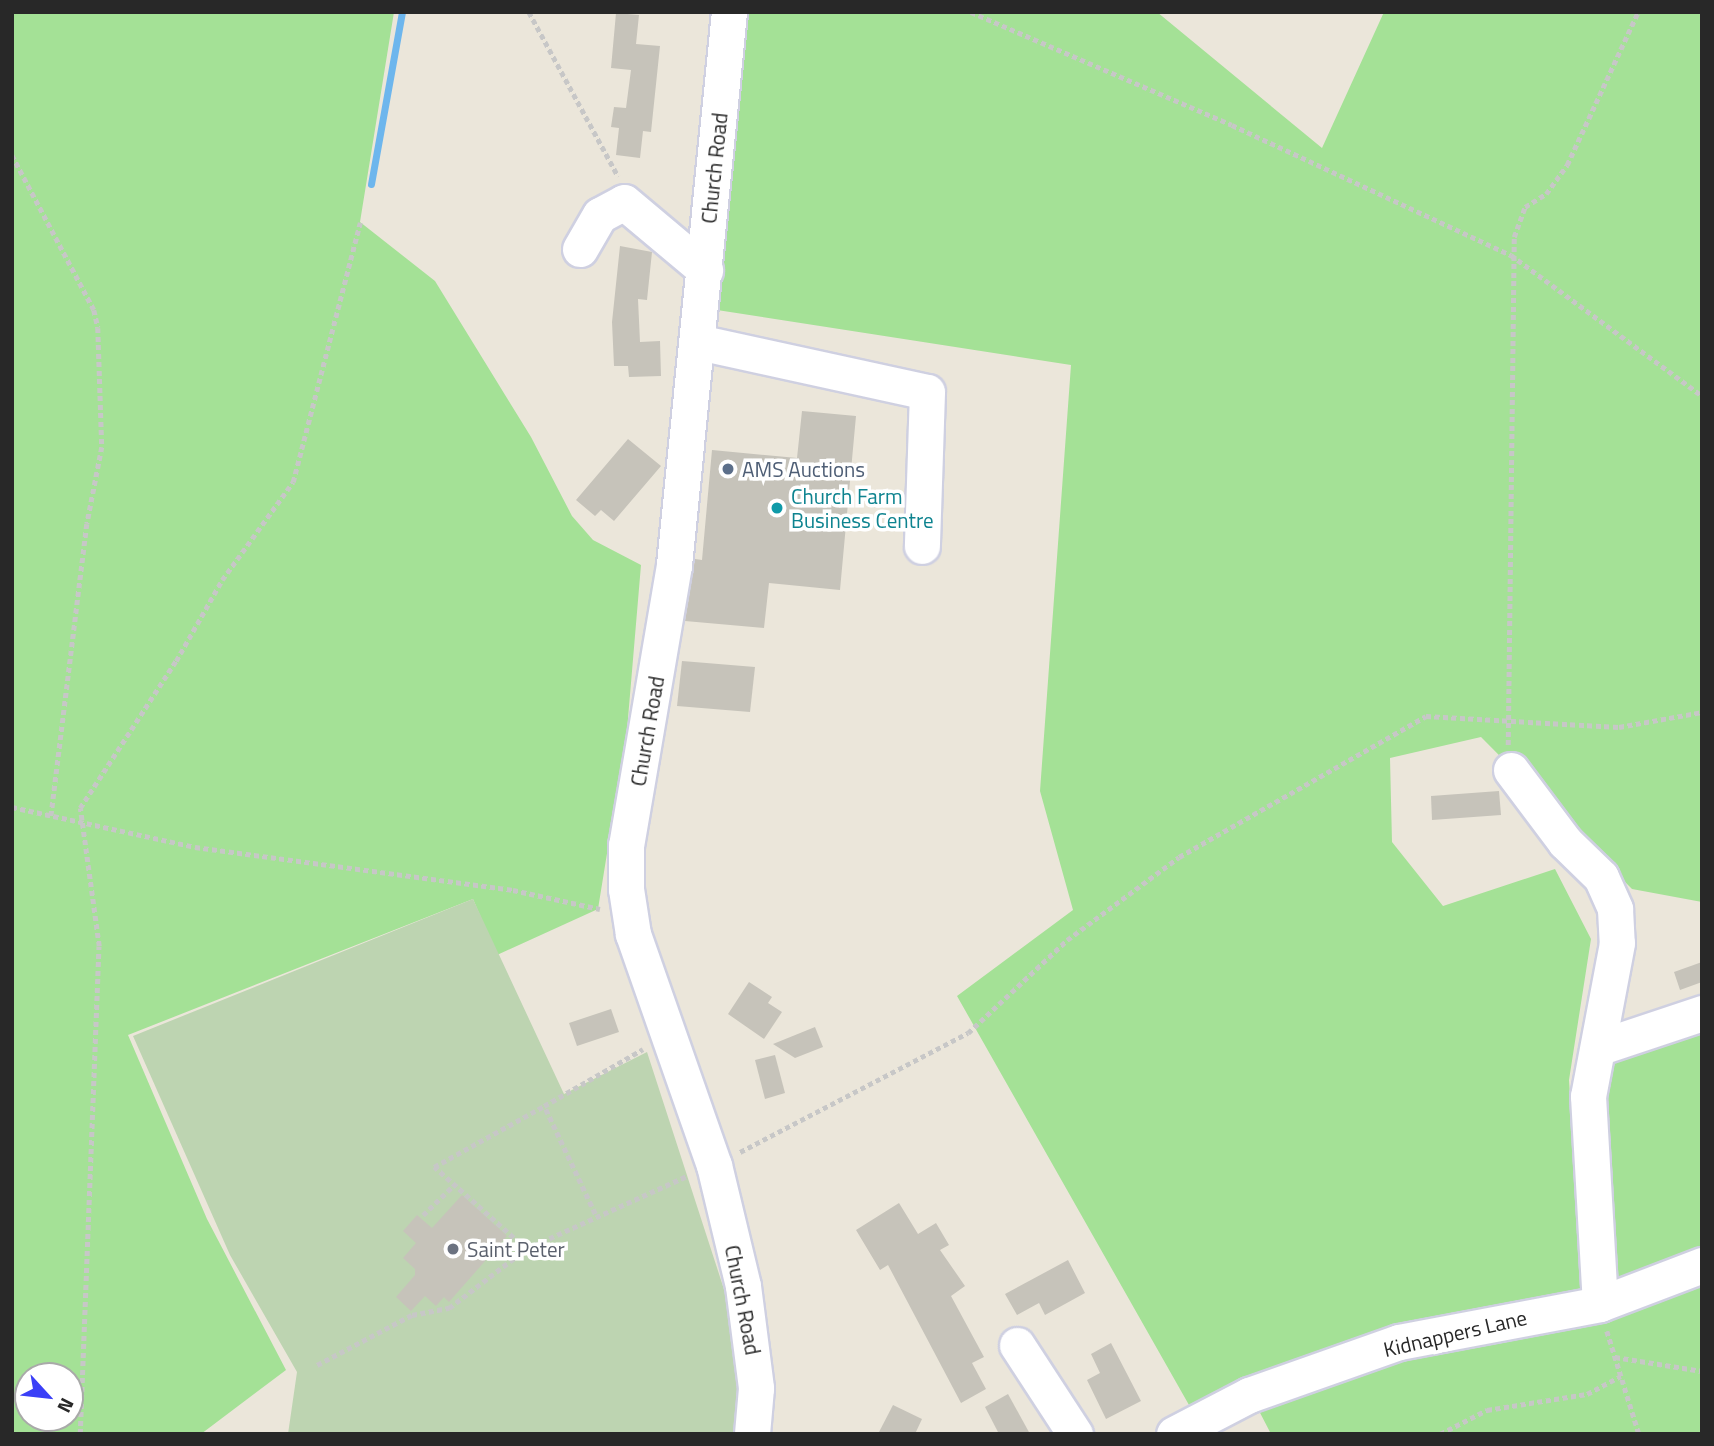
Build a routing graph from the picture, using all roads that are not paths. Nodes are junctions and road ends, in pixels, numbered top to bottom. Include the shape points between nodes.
1 (729, 12) edge
2 (580, 249) dead end
3 (705, 270) junction
4 (698, 342) junction
5 (922, 546) dead end
6 (1511, 770) dead end
7 (1702, 1013) edge
8 (1600, 1047) junction
9 (1702, 1265) edge
10 (1600, 1304) junction
11 (1017, 1345) dead end
12 (752, 1434) edge
13 (1075, 1434) edge
14 (1174, 1434) edge

1 - 3 street, Church Road
2 - 3 street via 606,209 622,202 634,207
3 - 4 street, Church Road
4 - 5 street via 927,392
4 - 12 street, Church Road via 674,565 626,845 631,915 714,1165 749,1319 756,1388
6 - 8 street via 1565,842 1601,877 1615,909 1617,943
7 - 8 street
8 - 10 street via 1588,1096
9 - 10 street, Kidnappers Lane
10 - 14 street, Kidnappers Lane via 1399,1342 1249,1395
11 - 13 street

